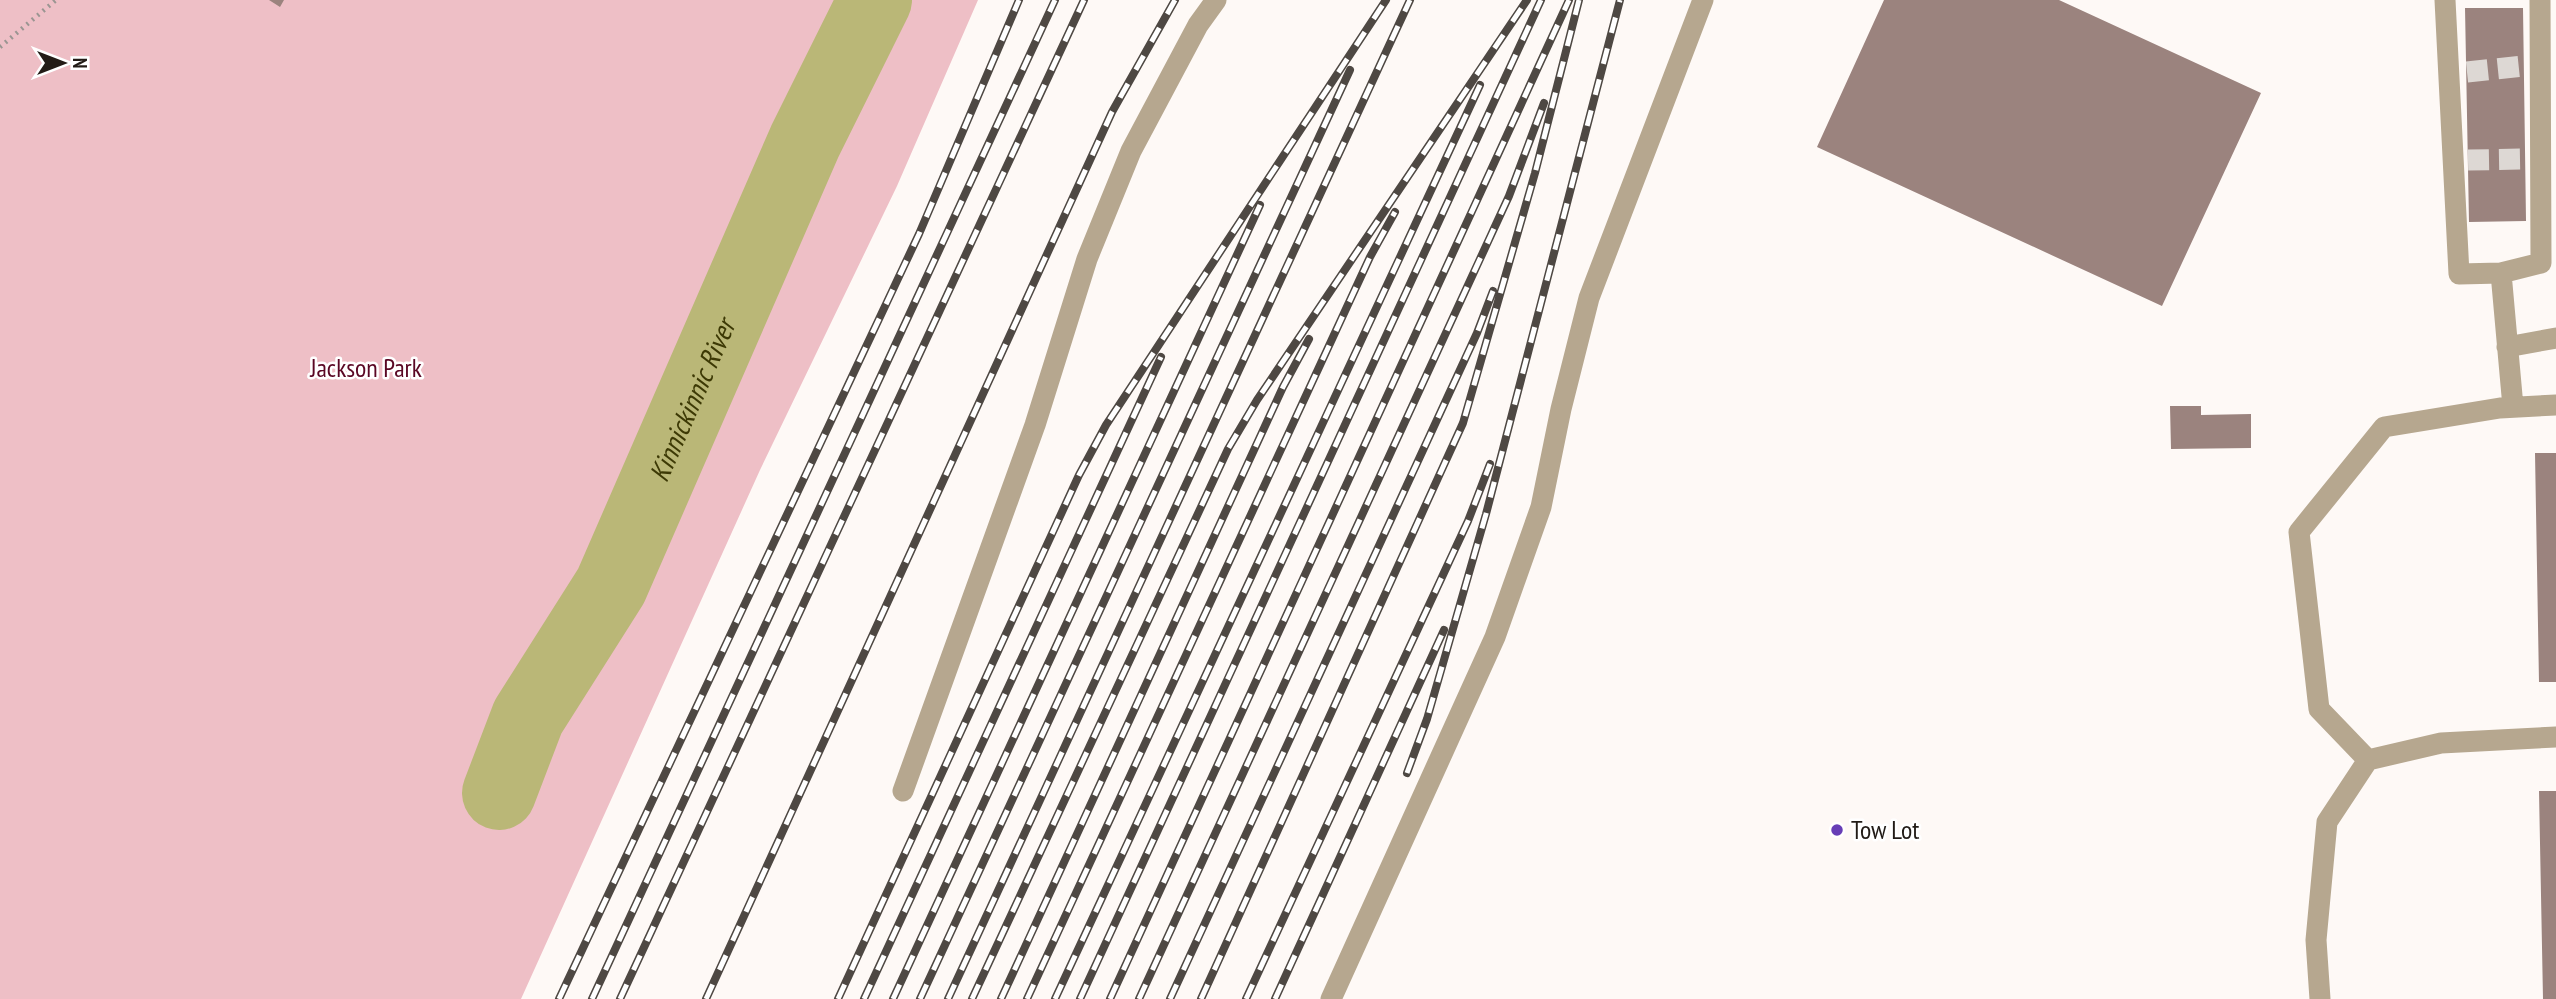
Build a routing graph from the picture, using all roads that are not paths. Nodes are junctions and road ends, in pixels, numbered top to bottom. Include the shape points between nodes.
1 (1216, 0) edge
2 (1703, 0) edge
3 (2445, 0) edge
4 (2540, 0) edge
5 (2501, 273) junction
6 (2556, 338) edge
7 (2507, 347) junction
8 (2556, 405) edge
9 (2513, 407) junction
10 (2556, 737) edge
11 (2368, 760) junction
12 (903, 791) dead end
13 (1331, 999) edge
14 (2320, 999) edge

1 - 12 lane via 1131,151 1087,259 1035,425
2 - 13 lane via 1589,298 1541,507 1495,638
3 - 5 lane via 2458,73 2459,274
4 - 5 lane via 2532,66 2533,159 2542,263
5 - 7 lane
6 - 7 lane
7 - 9 lane
8 - 9 lane
9 - 11 lane via 2384,428 2299,532 2319,709
10 - 11 lane via 2441,743
11 - 14 lane via 2327,822 2316,940

